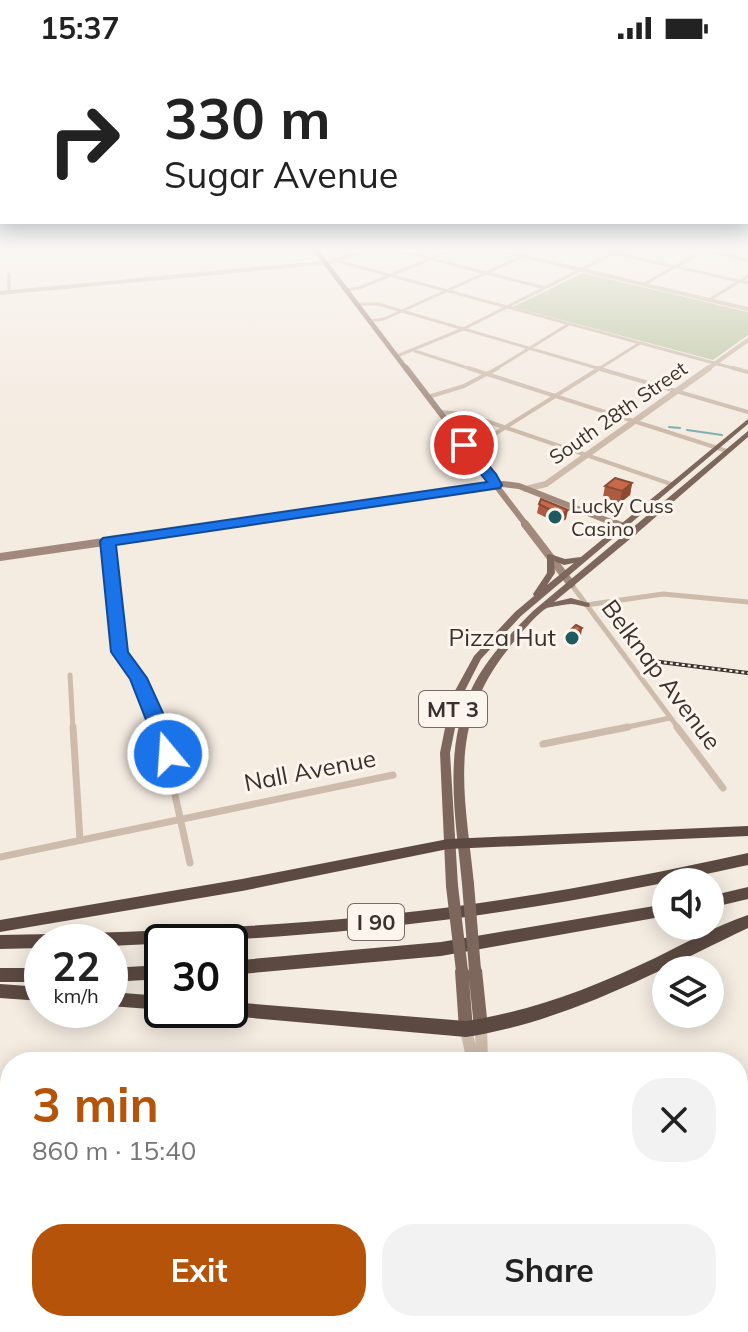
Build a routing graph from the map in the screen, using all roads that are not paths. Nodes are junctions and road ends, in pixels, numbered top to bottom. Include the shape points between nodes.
1 (360, 309) edge
2 (392, 309) edge
3 (405, 309) edge
4 (504, 309) edge
5 (507, 309) edge
6 (400, 311) junction
7 (370, 321) junction
8 (569, 324) junction
9 (463, 329) junction
10 (748, 340) edge
11 (640, 343) junction
12 (527, 348) junction
13 (415, 351) junction
14 (397, 356) junction
15 (715, 363) junction
16 (601, 370) junction
17 (748, 372) edge
18 (482, 374) junction
19 (676, 391) junction
20 (428, 397) junction
21 (556, 397) junction
22 (439, 412) junction
23 (748, 412) edge
24 (748, 421) edge
25 (633, 422) junction
26 (505, 428) junction
27 (748, 433) edge
28 (464, 445) junction
29 (717, 447) junction
30 (727, 451) junction
31 (587, 455) junction
32 (546, 484) junction
33 (671, 484) junction
34 (495, 485) junction
35 (526, 489) junction
36 (541, 494) junction
37 (622, 526) junction
38 (634, 531) junction
39 (108, 541) junction
40 (0, 557) edge
41 (550, 557) junction
42 (587, 557) junction
43 (568, 580) junction
44 (748, 602) edge
45 (586, 605) junction
46 (527, 607) junction
47 (542, 610) junction
48 (70, 675) dead end
49 (670, 718) junction
50 (543, 744) dead end
51 (393, 775) dead end
52 (723, 788) dead end
53 (182, 817) junction
54 (748, 831) edge
55 (80, 840) junction
56 (465, 843) junction
57 (448, 844) junction
58 (0, 857) edge
59 (748, 859) edge
60 (190, 863) dead end
61 (748, 893) edge
62 (724, 899) edge
63 (652, 912) edge
64 (748, 921) edge
65 (0, 926) edge
66 (0, 942) edge
67 (248, 966) edge
68 (468, 971) junction
69 (0, 975) edge
70 (24, 975) edge
71 (0, 991) edge
72 (24, 993) edge
73 (248, 1010) edge
74 (474, 1028) junction
75 (473, 1052) edge
76 (480, 1052) edge

1 - 7 main road
2 - 6 street
3 - 6 street
4 - 9 street
5 - 8 street
6 - 7 street
6 - 9 street
7 - 14 main road
8 - 11 street
8 - 12 street
9 - 12 street
9 - 13 street
10 - 15 street, South 28th Street
11 - 15 street
11 - 16 street
12 - 16 street
12 - 18 street
13 - 14 street
13 - 18 street
14 - 20 main road
15 - 17 street
15 - 19 street, South 28th Street
16 - 19 street
16 - 21 street
18 - 20 street
18 - 21 street
19 - 23 street
19 - 25 street, South 28th Street
20 - 22 main road
21 - 25 street
21 - 26 street
22 - 26 street via 459,412
22 - 28 main road
24 - 29 main road, MT 3
25 - 29 street
25 - 31 street, South 28th Street
26 - 28 street
26 - 31 street
27 - 30 main road
28 - 34 main road
29 - 30 street
29 - 33 main road, MT 3
30 - 38 main road
31 - 32 street, South 28th Street
31 - 33 street
32 - 35 street, South 28th Street
32 - 36 street, South 28th Street
33 - 37 main road, MT 3
34 - 35 main road
34 - 39 main road
34 - 41 main road
35 - 36 main road
36 - 37 main road
37 - 38 main road
37 - 42 main road, MT 3
38 - 43 main road
39 - 40 main road
39 - 53 street via 119,652 138,678 164,735
41 - 42 main road via 570,562
41 - 43 main road
41 - 46 main road via 551,573
42 - 43 main road, MT 3
43 - 45 street, Belknap Avenue
43 - 46 main road, MT 3
43 - 47 main road, MT 3
44 - 45 street via 663,594
45 - 47 main road via 564,602
45 - 49 street, Belknap Avenue
46 - 57 main road, MT 3 via 487,645 456,698 445,753
47 - 56 main road, MT 3 via 497,655 466,715 459,764
48 - 55 street
49 - 50 street
49 - 52 street, Belknap Avenue
51 - 53 street, Nall Avenue
53 - 55 street, Nall Avenue
53 - 60 street
54 - 56 highway
55 - 58 street, Nall Avenue
56 - 57 highway
56 - 68 main road, MT 3, bridge
57 - 65 highway
57 - 68 main road, MT 3, bridge
59 - 66 highway, I 90 via 573,895 432,916 268,932
61 - 62 highway
63 - 67 highway, I 90 via 441,949
64 - 74 highway via 617,983 538,1013
68 - 74 main road, MT 3
69 - 70 highway
71 - 72 highway
73 - 74 highway
74 - 75 street
74 - 76 street

